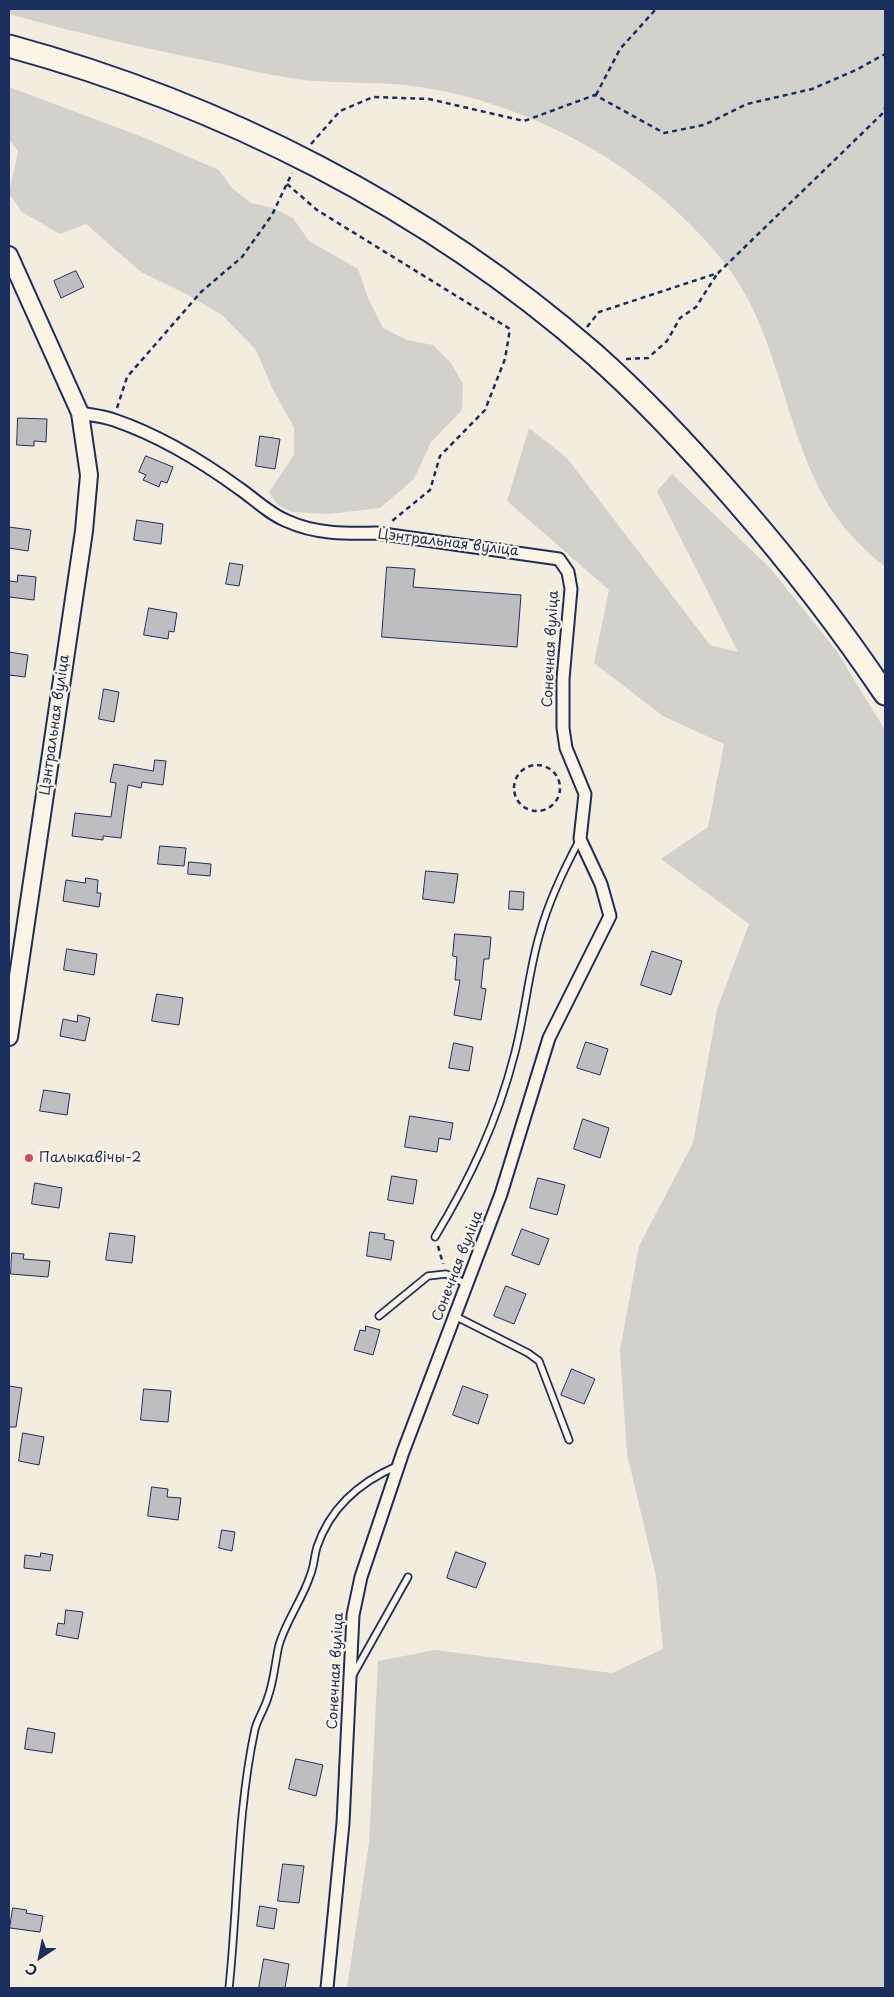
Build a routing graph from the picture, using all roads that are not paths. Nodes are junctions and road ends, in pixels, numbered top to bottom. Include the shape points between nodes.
1 (9, 46) edge
2 (9, 254) edge
3 (80, 412) junction
4 (568, 572) joint
5 (885, 694) edge
6 (580, 839) junction
7 (9, 1037) edge
8 (435, 1237) road end
9 (468, 1284) junction
10 (379, 1316) dead end
11 (455, 1316) junction
12 (568, 1440) dead end
13 (399, 1466) junction
14 (408, 1577) dead end
15 (351, 1679) junction
16 (228, 1988) edge
17 (326, 1988) edge

1 - 5 highway via 112,78 222,119 378,199 449,244 577,340 674,430 798,573
2 - 3 street, Цэнтральная вуліца
3 - 4 street, Цэнтральная вуліца via 114,420 184,453 287,522 314,530 376,533 538,554 559,559
3 - 7 street, Цэнтральная вуліца via 89,475 86,521
4 - 6 street, Сонечная вуліца via 571,589 563,679 563,728 566,748 585,794
6 - 8 lane via 565,867 540,933 514,1056 497,1112 464,1188
6 - 9 street, Сонечная вуліца via 607,898 610,916 549,1038 501,1194
9 - 10 lane via 446,1274 428,1276
9 - 11 street, Сонечная вуліца
11 - 12 lane via 539,1361
11 - 13 street, Сонечная вуліца
13 - 15 street, Сонечная вуліца via 361,1577 353,1615
13 - 16 lane via 353,1492 326,1525 310,1576 280,1644 269,1696 256,1726 251,1751
14 - 15 lane
15 - 17 street, Сонечная вуліца via 343,1823

